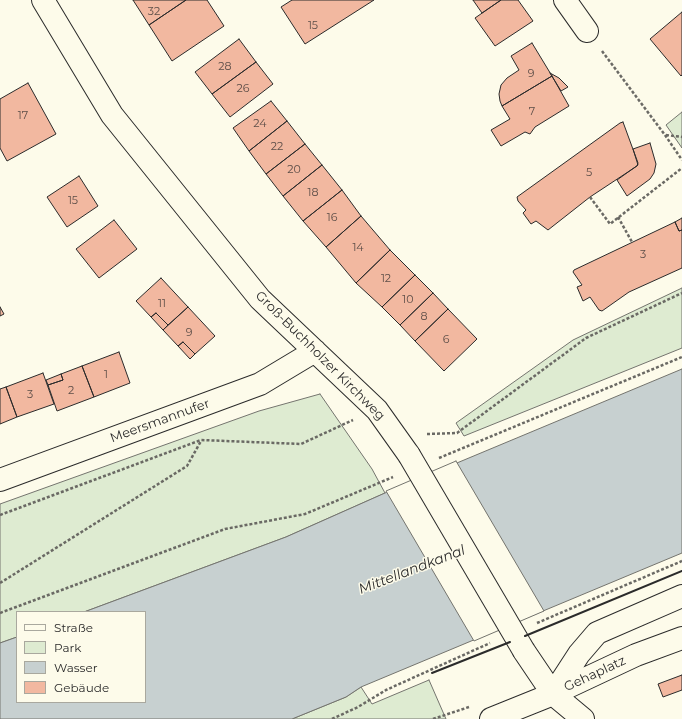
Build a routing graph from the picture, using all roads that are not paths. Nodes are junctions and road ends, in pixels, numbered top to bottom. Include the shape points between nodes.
1 (43, 0) edge
2 (565, 0) edge
3 (587, 31) road end
4 (315, 351) junction
5 (0, 480) edge
6 (682, 596) edge
7 (682, 638) edge
8 (553, 694) junction
9 (491, 719) edge
10 (583, 719) edge

1 - 4 street, Groß-Buchholzer Kirchweg via 112,114 260,298
2 - 3 street
4 - 5 street, Meersmannufer via 260,384
4 - 8 street, Groß-Buchholzer Kirchweg, bridge via 377,410 405,464
6 - 8 street, Gehaplatz via 597,633 579,654
7 - 8 street, Gehaplatz via 636,655
8 - 9 street
8 - 10 street, Groß-Buchholzer Kirchweg

